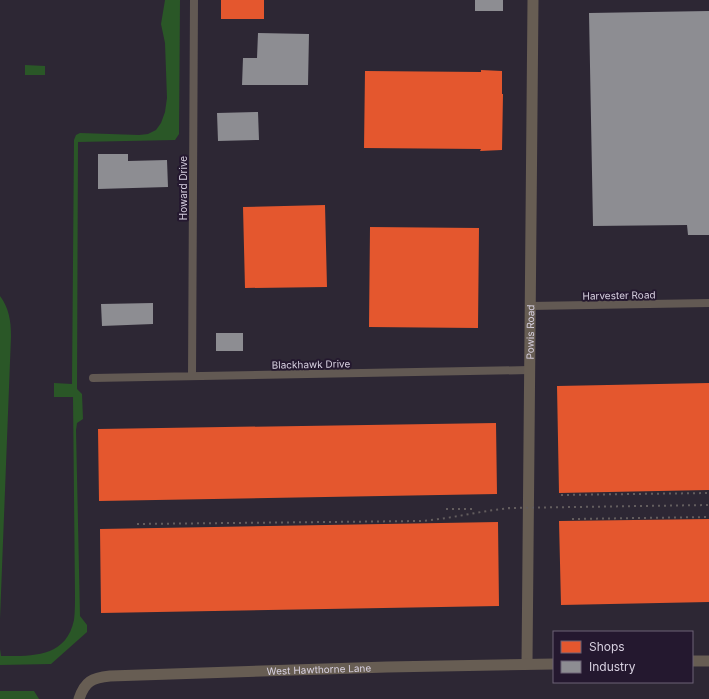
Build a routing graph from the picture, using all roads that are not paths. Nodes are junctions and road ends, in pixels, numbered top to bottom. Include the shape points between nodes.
1 (194, 0) edge
2 (533, 0) edge
3 (709, 303) edge
4 (530, 306) junction
5 (529, 370) junction
6 (192, 376) junction
7 (93, 378) dead end
8 (693, 661) edge
9 (709, 661) edge
10 (527, 664) junction
11 (553, 664) edge
12 (80, 699) edge

1 - 6 street, Howard Drive
2 - 4 street, Powis Road
3 - 4 street, Harvester Road
4 - 5 street, Powis Road
5 - 6 street, Blackhawk Drive
5 - 10 street, Powis Road
6 - 7 street, Blackhawk Drive
8 - 9 street
10 - 11 street, West Hawthorne Lane
10 - 12 street, West Hawthorne Lane via 110,676 91,680

